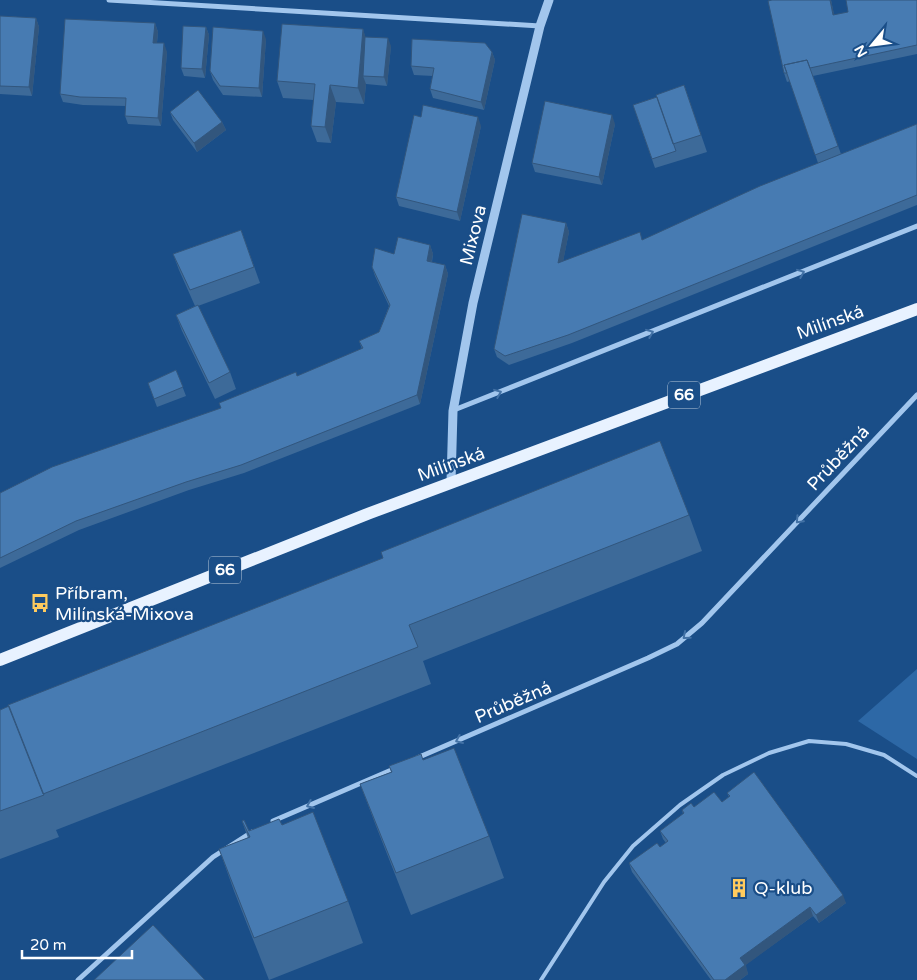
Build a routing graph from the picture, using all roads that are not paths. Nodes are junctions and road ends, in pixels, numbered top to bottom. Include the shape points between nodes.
1 (109, 0) edge
2 (548, 0) edge
3 (540, 26) junction
4 (917, 226) edge
5 (917, 309) edge
6 (917, 395) edge
7 (453, 411) junction
8 (451, 482) junction
9 (0, 660) edge
10 (414, 760) edge
11 (405, 764) edge
12 (917, 776) edge
13 (268, 824) edge
14 (258, 828) edge
15 (78, 980) edge
16 (541, 980) edge

1 - 3 street
2 - 3 street, Mixova
3 - 7 street, Mixova via 473,303
7 -> 4 street
5 - 8 main road, Milínská / 66
6 -> 10 street, Průběžná via 702,623 677,644
7 - 8 street, Mixova
8 - 9 main road, Milínská / 66
11 -> 13 street
12 - 16 lane via 884,755 846,744 809,741 769,752 724,776 680,805 633,846 604,882
14 - 15 street via 213,858

